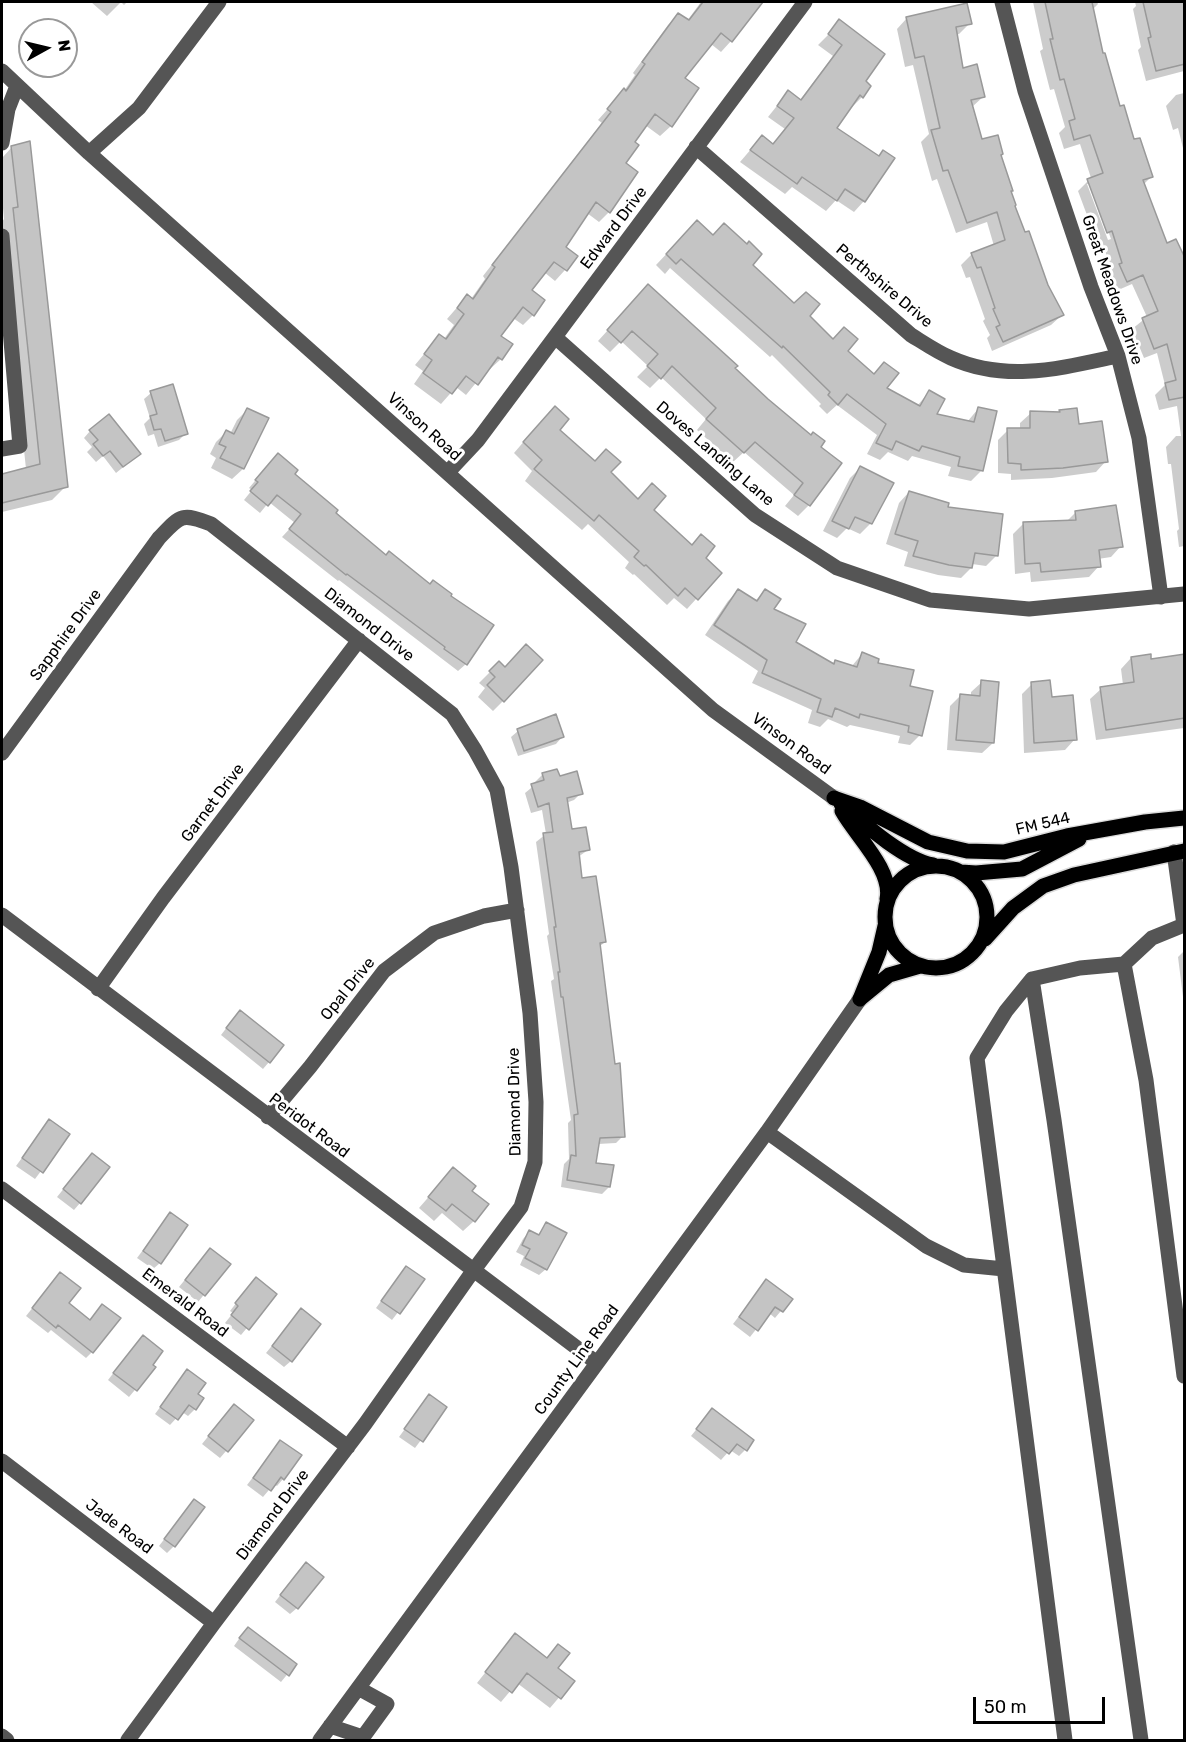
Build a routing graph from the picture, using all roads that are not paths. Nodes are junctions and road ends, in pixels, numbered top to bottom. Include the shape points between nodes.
1 (219, 2) edge
2 (805, 2) edge
3 (1002, 2) edge
4 (2, 71) edge
5 (17, 86) junction
6 (2, 143) edge
7 (696, 147) junction
8 (89, 153) junction
9 (2, 236) edge
10 (555, 338) junction
11 (1118, 356) junction
12 (2, 449) edge
13 (448, 472) junction
14 (159, 538) joint
15 (1185, 594) edge
16 (1161, 597) junction
17 (359, 640) junction
18 (2, 753) edge
19 (834, 798) junction
20 (1185, 818) edge
21 (1095, 832) junction
22 (1180, 851) edge
23 (937, 865) junction
24 (963, 873) junction
25 (888, 896) junction
26 (517, 910) junction
27 (2, 915) edge
28 (1184, 925) edge
29 (885, 928) junction
30 (977, 947) junction
31 (1124, 964) junction
32 (920, 966) junction
33 (1032, 979) junction
34 (98, 988) junction
35 (860, 999) junction
36 (268, 1117) junction
37 (767, 1132) junction
38 (2, 1189) edge
39 (1004, 1269) junction
40 (474, 1271) junction
41 (597, 1363) junction
42 (1185, 1376) edge
43 (348, 1447) junction
44 (2, 1461) edge
45 (214, 1623) junction
46 (358, 1688) junction
47 (330, 1726) junction
48 (2, 1736) edge
49 (7, 1740) edge
50 (128, 1740) edge
51 (320, 1740) edge
52 (1065, 1740) edge
53 (1141, 1740) edge

1 - 8 street via 139,108
2 - 7 street, Edward Drive
3 - 11 street, Great Meadows Drive via 1025,91
4 - 5 street, Vinson Road
5 - 6 street
5 - 8 street, Vinson Road
7 - 10 street, Edward Drive
7 - 11 street, Perthshire Drive via 911,335 951,358 996,371 1042,372
8 - 13 street, Vinson Road
9 - 12 street via 20,446
10 - 13 street, Edward Drive via 478,440
10 - 16 street, Doves Landing Lane via 754,515 837,568 930,600 1029,609
11 - 16 street, Great Meadows Drive via 1139,438
13 - 19 street, Vinson Road via 713,710
14 - 17 street, Diamond Drive via 177,520 192,516 211,524
14 - 18 street, Sapphire Drive
15 - 16 street, Doves Landing Lane
17 - 26 street, Diamond Drive via 452,714 475,750 497,790
17 - 34 street, Garnet Drive
19 - 21 main road, FM 544 via 860,807 928,843 967,851 1004,852
19 - 23 main road via 912,858
19 - 25 main road via 876,860
20 - 21 main road, FM 544
21 - 24 main road via 1022,869
22 - 28 street
22 - 30 main road via 1043,886 1013,908
23 - 24 main road
23 - 25 main road via 908,874
24 - 30 main road via 979,889 986,910 985,932
25 - 29 main road
26 - 36 street, Opal Drive via 484,916 434,933 384,971
26 - 40 street, Diamond Drive via 534,1068 535,1161 521,1207
27 - 34 street, Peridot Road
28 - 31 street via 1152,938
29 - 32 main road via 897,951
29 - 35 main road
30 - 32 main road via 957,964 935,969
31 - 33 street via 1080,968
31 - 42 street via 1146,1080
32 - 35 main road via 889,975
33 - 39 street via 1006,1011 977,1058
33 - 53 street
34 - 36 street, Peridot Road
35 - 37 street, County Line Road
36 - 40 street, Peridot Road
37 - 39 street via 926,1246 964,1265
37 - 41 street, County Line Road
38 - 43 street, Emerald Road
39 - 52 street
40 - 41 street, Peridot Road
40 - 43 street, Diamond Drive
41 - 46 street, County Line Road
43 - 45 street, Diamond Drive
44 - 45 street, Jade Road
45 - 50 street, Diamond Drive
46 - 47 street, County Line Road
46 - 47 street via 387,1704 363,1737
47 - 51 street, County Line Road
48 - 49 street

